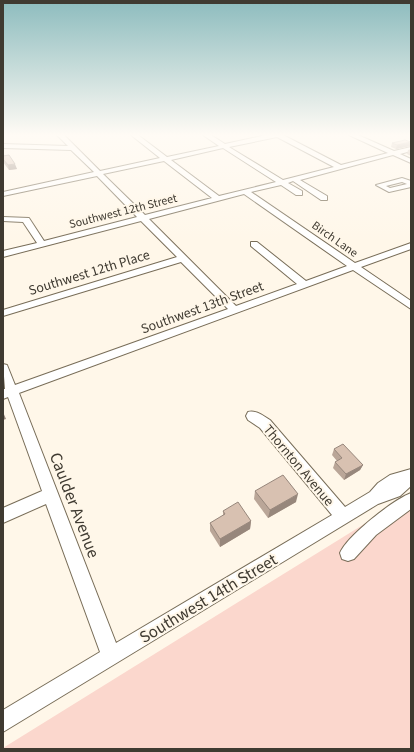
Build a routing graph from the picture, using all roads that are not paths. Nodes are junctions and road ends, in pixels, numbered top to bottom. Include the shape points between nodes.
1 (96, 170) edge
2 (113, 170) edge
3 (180, 170) edge
4 (263, 170) edge
5 (328, 170) edge
6 (99, 173) junction
7 (294, 179) junction
8 (283, 182) junction
9 (6, 191) edge
10 (246, 192) junction
11 (299, 193) dead end
12 (324, 198) dead end
13 (218, 199) junction
14 (144, 218) junction
15 (3, 219) edge
16 (42, 244) junction
17 (254, 244) dead end
18 (411, 246) edge
19 (3, 254) edge
20 (184, 258) junction
21 (354, 267) junction
22 (304, 285) junction
23 (411, 306) edge
24 (235, 310) junction
25 (3, 313) edge
26 (3, 368) edge
27 (7, 392) edge
28 (253, 416) dead end
29 (410, 476) edge
30 (50, 495) junction
31 (411, 500) edge
32 (3, 516) edge
33 (343, 516) junction
34 (348, 553) dead end
35 (111, 656) junction
36 (3, 722) edge

1 - 6 street
2 - 6 street
3 - 13 street
4 - 8 street
5 - 7 street, Southwest 12th Street
6 - 9 street
6 - 14 street
7 - 8 street, Southwest 12th Street
7 - 12 street
8 - 10 street, Southwest 12th Street
8 - 11 street
10 - 13 street, Southwest 12th Street
10 - 21 street, Birch Lane
13 - 14 street, Southwest 12th Street
14 - 16 street, Southwest 12th Street
14 - 20 street
15 - 16 street via 26,220
16 - 19 street, Southwest 12th Street
17 - 22 street
18 - 21 street, Southwest 13th Street
20 - 24 street
20 - 25 street, Southwest 12th Place
21 - 22 street, Southwest 13th Street
21 - 23 street, Birch Lane
22 - 24 street, Southwest 13th Street
24 - 27 street, Southwest 13th Street
26 - 27 street, Caulder Avenue
27 - 30 street, Caulder Avenue
28 - 33 street, Thornton Avenue via 265,424
29 - 33 street, Southwest 14th Street via 401,488 375,498
30 - 32 street
30 - 35 street, Caulder Avenue
31 - 34 street via 370,530
33 - 35 street, Southwest 14th Street
35 - 36 street, Southwest 14th Street

